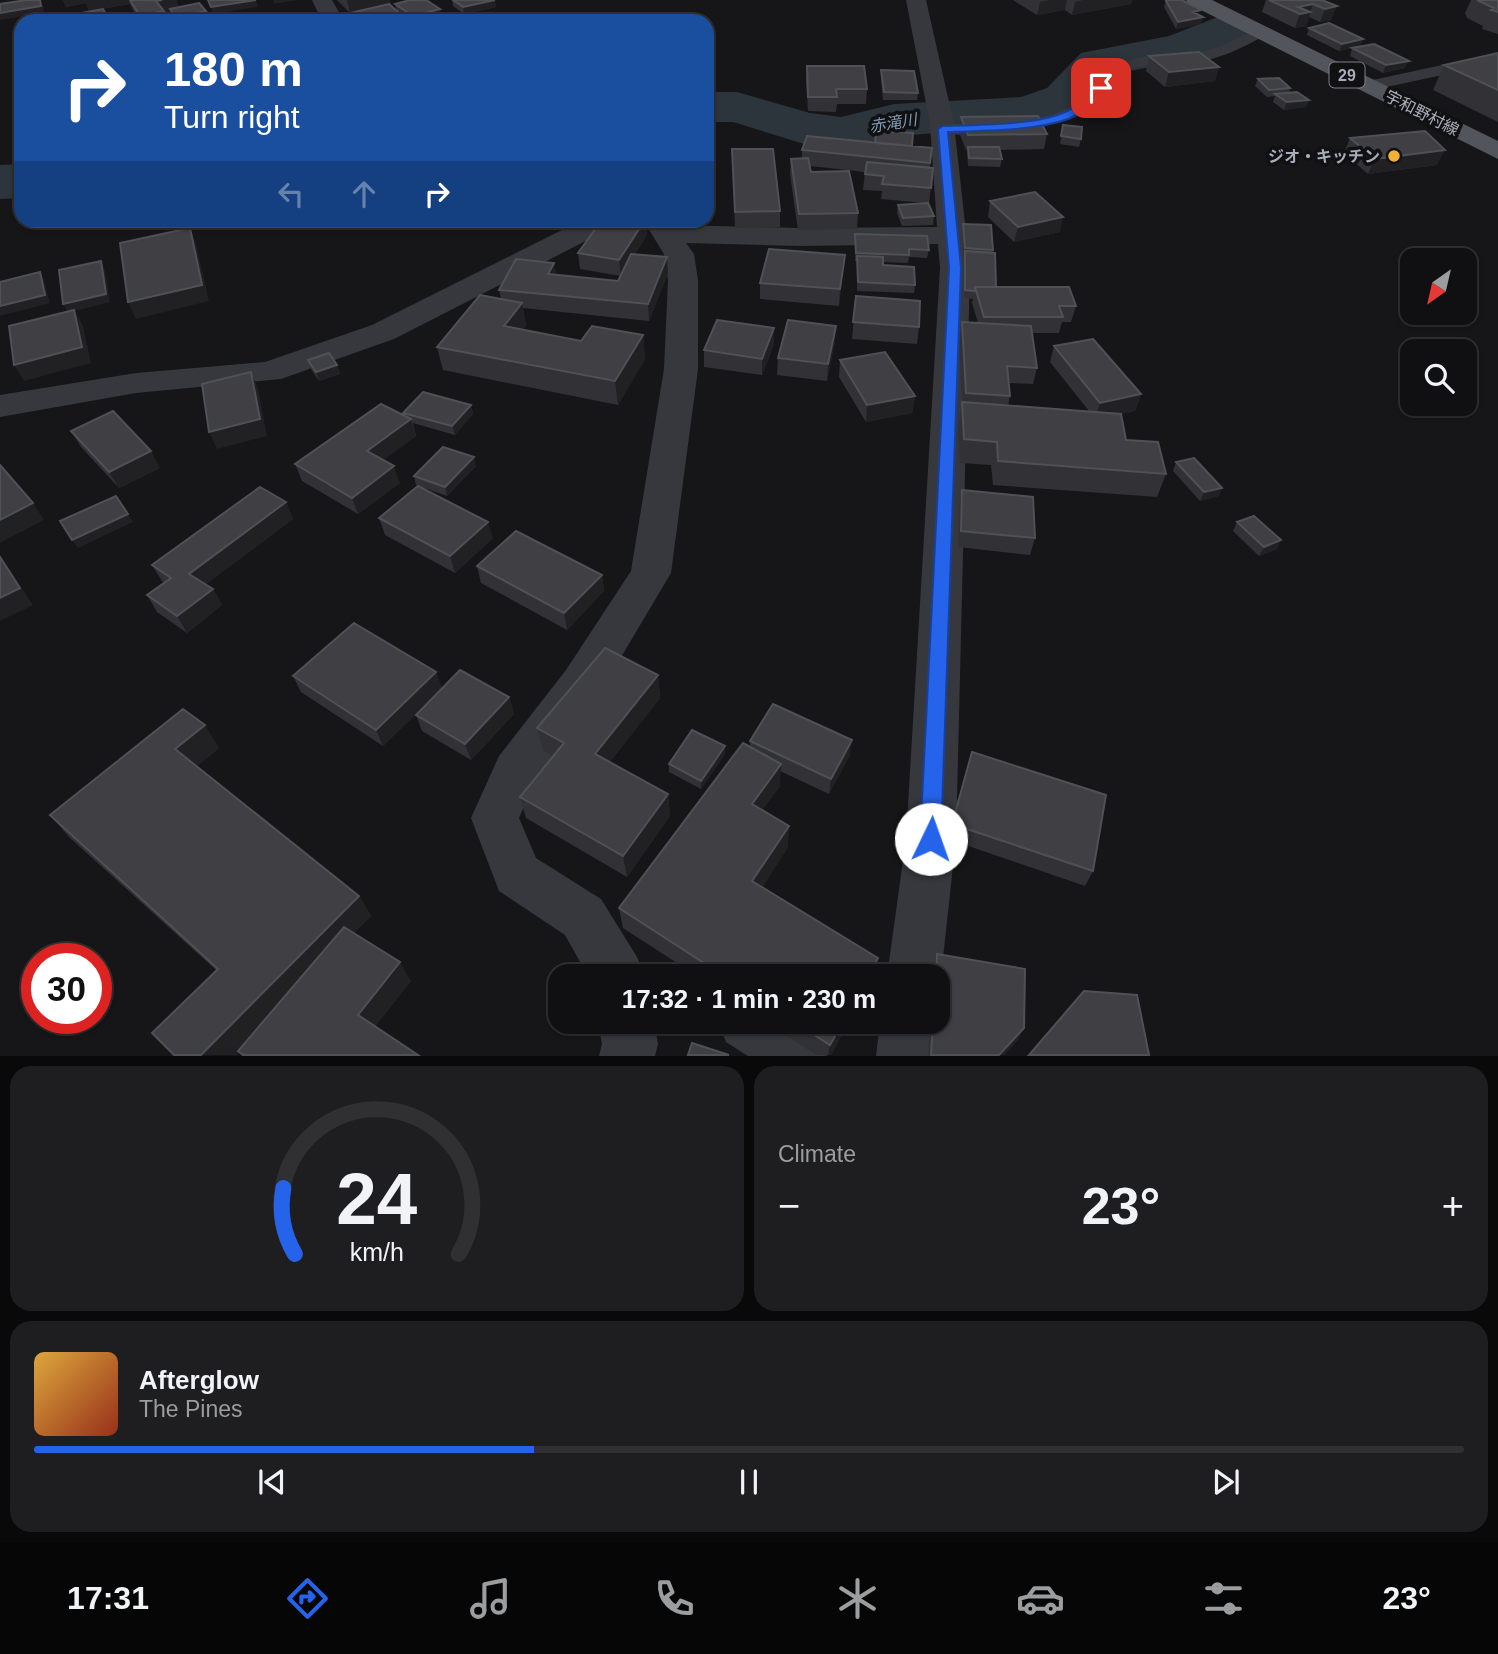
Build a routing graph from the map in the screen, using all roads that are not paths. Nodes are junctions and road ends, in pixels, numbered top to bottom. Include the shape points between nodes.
1 (916, 0) edge
2 (1198, 0) edge
3 (1261, 32) junction
4 (1498, 58) edge
5 (1368, 86) junction
6 (941, 120) junction
7 (1498, 151) edge
8 (589, 228) edge
9 (663, 228) edge
10 (676, 228) edge
11 (953, 235) junction
12 (0, 406) edge
13 (611, 964) edge
14 (915, 964) edge
15 (628, 1034) edge
16 (765, 1034) edge
17 (907, 1034) edge
18 (627, 1055) edge
19 (799, 1055) edge
20 (904, 1055) edge

1 - 6 street
2 - 3 main road, 宇和野村線 / 29
3 - 5 main road, 宇和野村線 / 29
3 - 6 lane via 1212,54 1126,66 1110,74 1084,105 1065,116 1006,127
4 - 5 lane
5 - 7 main road, 宇和野村線 / 29
6 - 11 street
8 - 12 street via 383,332 269,372 136,383
9 - 13 street via 679,254 683,280 681,369 651,573 582,683 516,771 495,818 517,874 583,917
10 - 11 street via 799,237
11 - 14 street via 952,365 931,839
15 - 18 street
16 - 19 street
17 - 20 street

